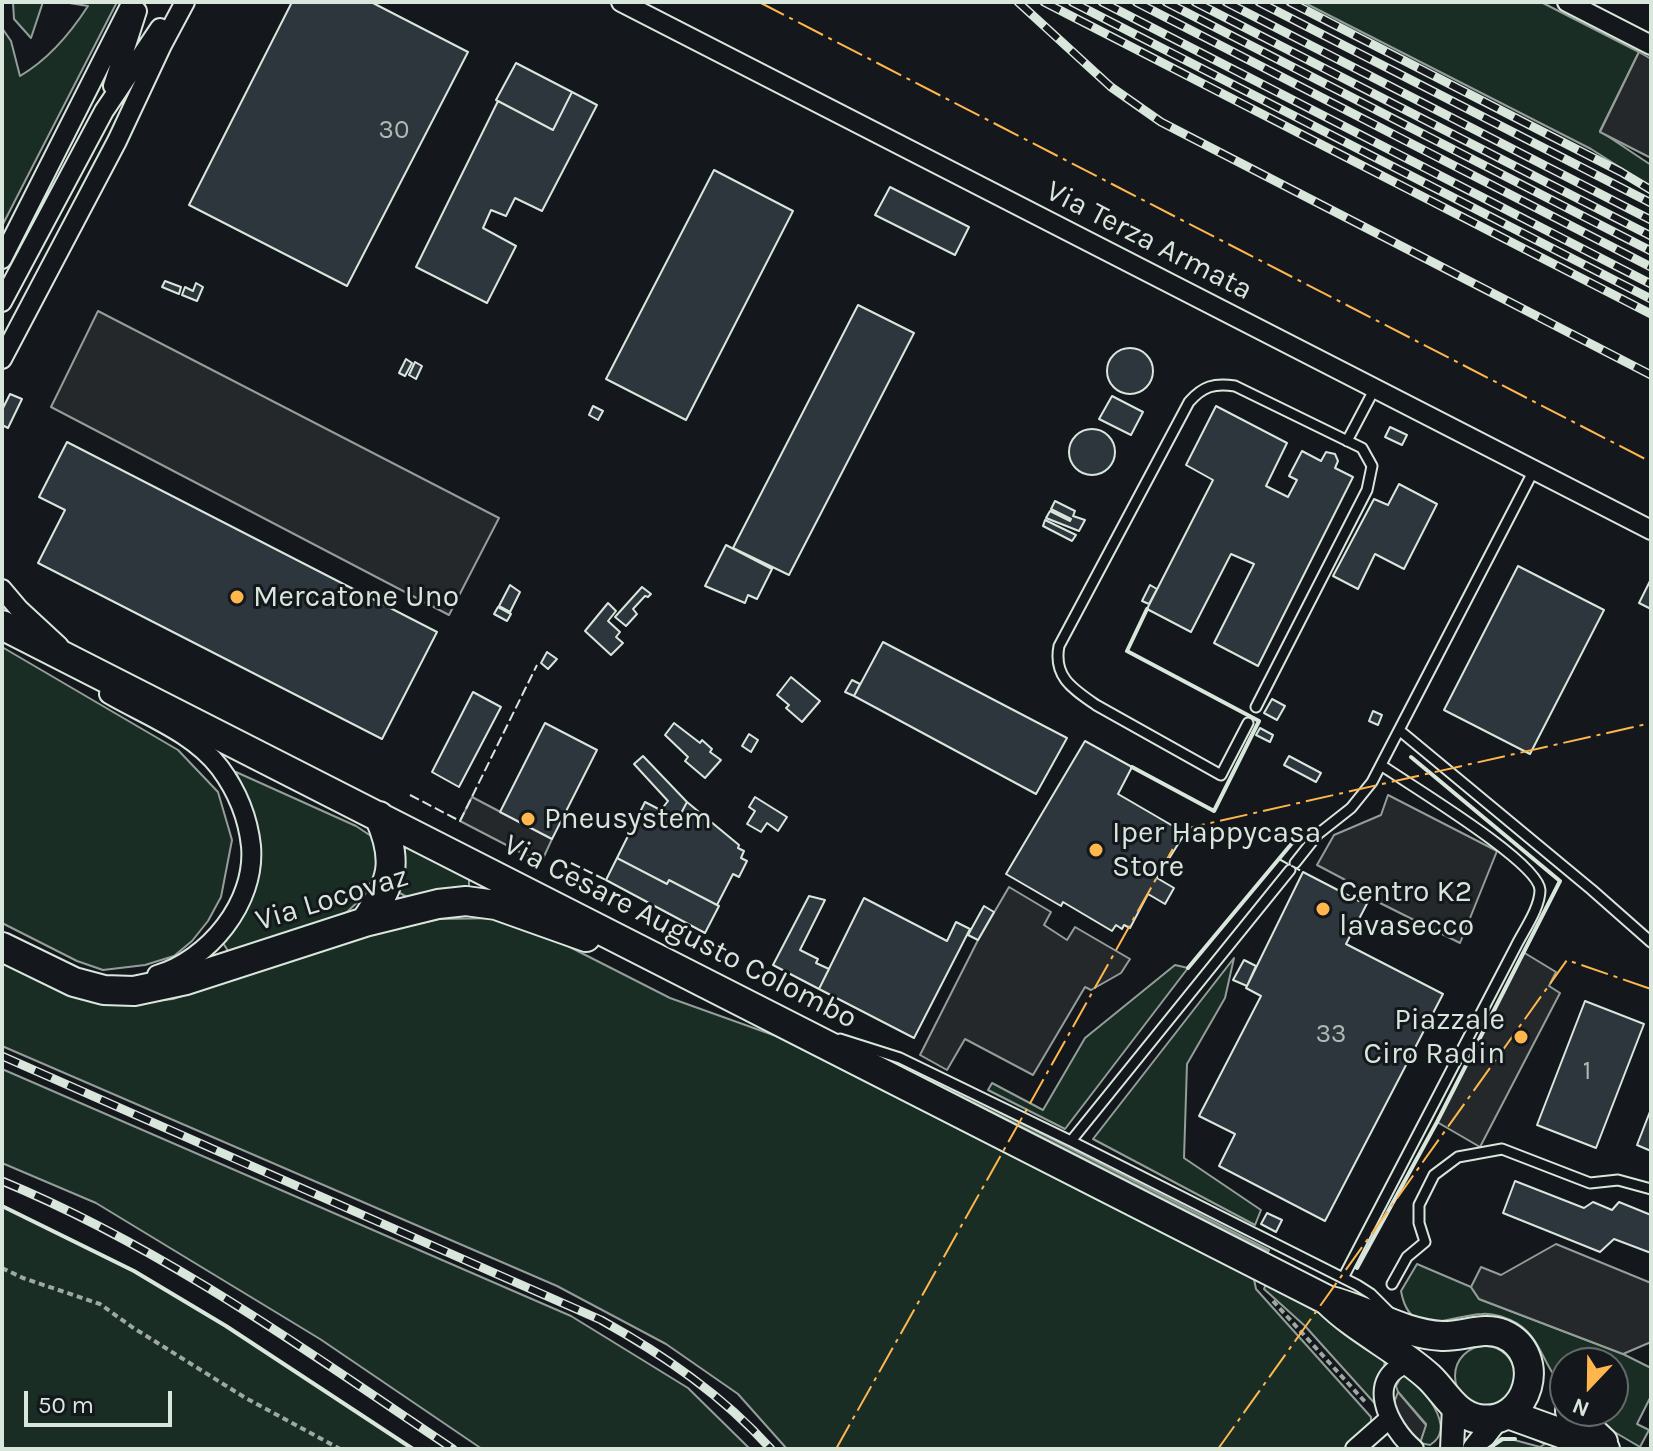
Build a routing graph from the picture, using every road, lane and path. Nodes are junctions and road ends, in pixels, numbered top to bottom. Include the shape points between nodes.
1 (132, 2) edge
2 (139, 2) edge
3 (183, 2) edge
4 (621, 2) edge
5 (1567, 2) edge
6 (1651, 45) edge
7 (104, 111) junction
8 (2, 259) edge
9 (2, 302) edge
10 (2, 359) edge
11 (1375, 388) junction
12 (1347, 441) junction
13 (1534, 470) junction
14 (1651, 530) edge
15 (2, 589) edge
16 (2, 625) edge
17 (42, 645) junction
18 (79, 664) junction
19 (1256, 707) dead end
20 (1248, 723) dead end
21 (1399, 730) junction
22 (1381, 765) junction
23 (379, 816) junction
24 (365, 922) junction
25 (2, 932) edge
26 (1651, 942) edge
27 (2, 947) edge
28 (683, 970) junction
29 (800, 1031) junction
30 (1071, 1141) junction
31 (1651, 1189) edge
32 (2, 1268) edge
33 (1265, 1269) junction
34 (1392, 1284) dead end
35 (1335, 1289) junction
36 (1468, 1334) junction
37 (1410, 1363) junction
38 (1530, 1369) junction
39 (1549, 1392) edge
40 (1449, 1399) junction
41 (1503, 1416) junction
42 (1386, 1421) junction
43 (1586, 1427) edge
44 (1449, 1447) edge
45 (340, 1449) edge
46 (1355, 1449) edge
47 (1414, 1449) edge
48 (1474, 1449) edge
49 (1605, 1449) edge
50 (1614, 1449) edge

1 - 8 street
2 - 7 street
3 - 7 street via 159,28
3 - 10 street
4 - 11 street, Via Terza Armata
5 - 6 street
7 - 9 street
11 - 12 lane
11 - 13 street, Via Terza Armata
12 - 19 lane via 1362,448 1372,466 1367,490
12 - 20 lane via 1235,386 1217,383 1200,390 1059,646 1056,662 1077,691 1221,775
13 - 14 street, Via Terza Armata
13 - 21 lane
15 - 18 street
16 - 17 main road, Via Cesare Augusto Colombo
17 - 18 main road, Via Cesare Augusto Colombo
17 - 25 street, Via Locovaz via 100,689 199,746 219,767 246,816 248,875 227,925 204,949 180,967 145,978 92,976
18 - 23 main road, Via Cesare Augusto Colombo
21 - 22 lane
21 - 26 lane
22 - 30 lane via 1351,808 1318,834
22 - 35 lane via 1499,844 1538,879 1540,892
23 - 24 main road via 389,838 390,878
23 - 28 main road, Via Cesare Augusto Colombo
24 - 27 main road, Via Locovaz via 186,980 134,991 74,982
24 - 28 main road, Via Locovaz via 438,904 496,905
28 - 29 main road, Via Cesare Augusto Colombo
29 - 30 lane via 900,1058
29 - 33 main road, Via Cesare Augusto Colombo
30 - 35 lane
31 - 34 lane via 1618,1180 1590,1183 1502,1149 1458,1157 1434,1175 1419,1205 1425,1242 1407,1257
32 - 45 path via 100,1304 244,1397
33 - 35 main road, Via Cesare Augusto Colombo
33 - 42 path via 1258,1286
35 - 36 main road, Via Cesare Augusto Colombo via 1349,1305 1417,1334
35 - 37 main road, Via Cesare Augusto Colombo via 1342,1314
36 - 38 main road, Via Cesare Augusto Colombo via 1502,1334 1521,1348
36 - 40 main road via 1445,1358 1441,1381
37 - 40 main road, Via Cesare Augusto Colombo
37 - 42 street via 1394,1369 1388,1379
38 - 39 main road, Via Cesare Augusto Colombo
38 - 41 main road via 1527,1392
40 - 41 main road, Via Cesare Augusto Colombo via 1469,1416
40 - 44 street
41 - 48 street
41 - 49 main road, Via Cesare Augusto Colombo
42 - 46 street
42 - 47 street
43 - 50 main road

